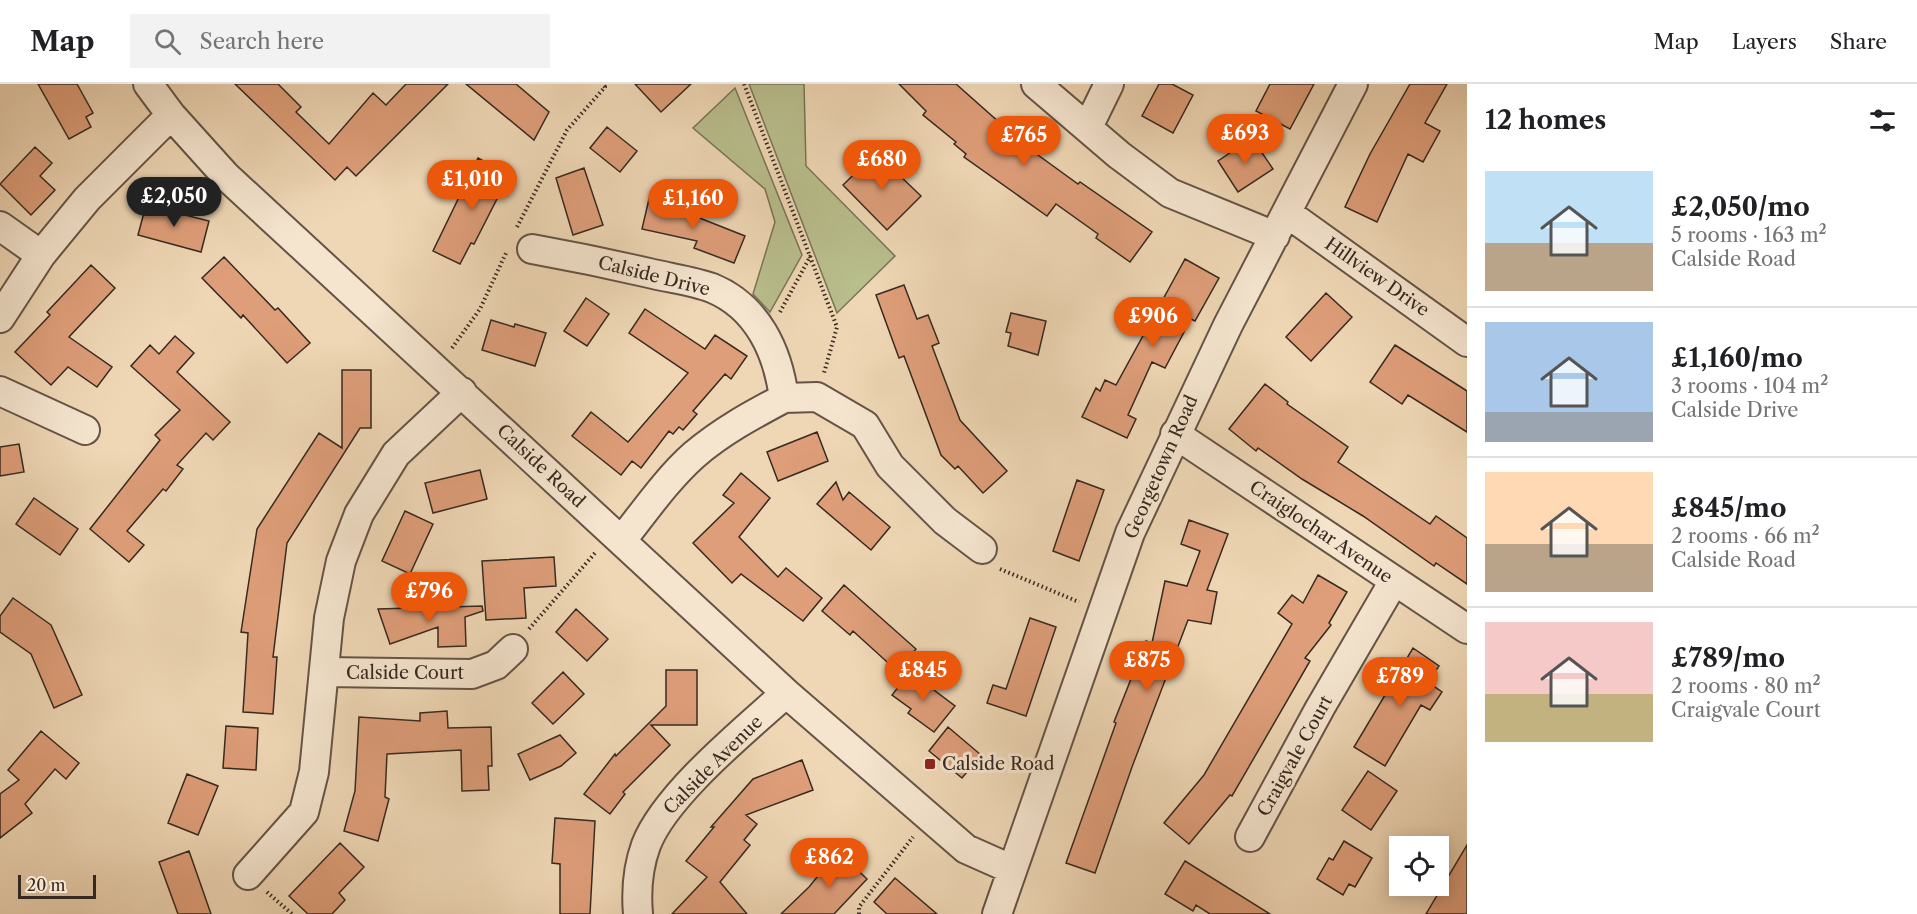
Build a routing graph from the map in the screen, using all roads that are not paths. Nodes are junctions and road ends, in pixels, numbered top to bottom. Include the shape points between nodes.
1 (148, 84) edge
2 (1036, 84) edge
3 (1109, 84) edge
4 (1353, 84) edge
5 (171, 116) junction
6 (1088, 127) junction
7 (1281, 225) junction
8 (0, 226) edge
9 (531, 249) dead end
10 (41, 255) junction
11 (0, 318) edge
12 (1467, 342) edge
13 (0, 392) edge
14 (462, 393) junction
15 (784, 398) junction
16 (85, 430) dead end
17 (1175, 434) junction
18 (617, 536) junction
19 (982, 549) road end
20 (1394, 581) junction
21 (1467, 629) edge
22 (513, 649) road end
23 (324, 672) junction
24 (786, 693) junction
25 (1250, 837) dead end
26 (1011, 869) junction
27 (248, 876) dead end
28 (638, 914) edge
29 (997, 914) edge

1 - 5 street, Calside Road
2 - 6 street, Hillview Drive
3 - 6 street
4 - 7 street, Georgetown Road
5 - 10 street via 87,199
5 - 14 street, Calside Road via 226,176
6 - 7 street, Hillview Drive via 1170,193
7 - 12 street, Hillview Drive
7 - 17 street, Georgetown Road
8 - 10 street
9 - 15 street, Calside Drive via 711,288 734,301 767,337 781,375
10 - 11 street
13 - 16 street
14 - 18 street, Calside Road
14 - 23 street, Calside Court via 396,454 359,514 340,561
15 - 18 street via 738,422 694,456
15 - 19 street via 817,397 865,424 890,466 945,521
17 - 20 street, Craiglochar Avenue
17 - 26 street, Georgetown Road via 1130,533
18 - 24 street, Calside Road
20 - 21 street, Craiglochar Avenue
20 - 25 street, Craigvale Court
22 - 23 street, Calside Court via 496,664 472,674
23 - 27 street, Calside Court via 314,772 304,812
24 - 26 street, Calside Road via 966,849
24 - 28 street, Calside Avenue via 663,814 646,845 641,865
26 - 29 street, Georgetown Road

